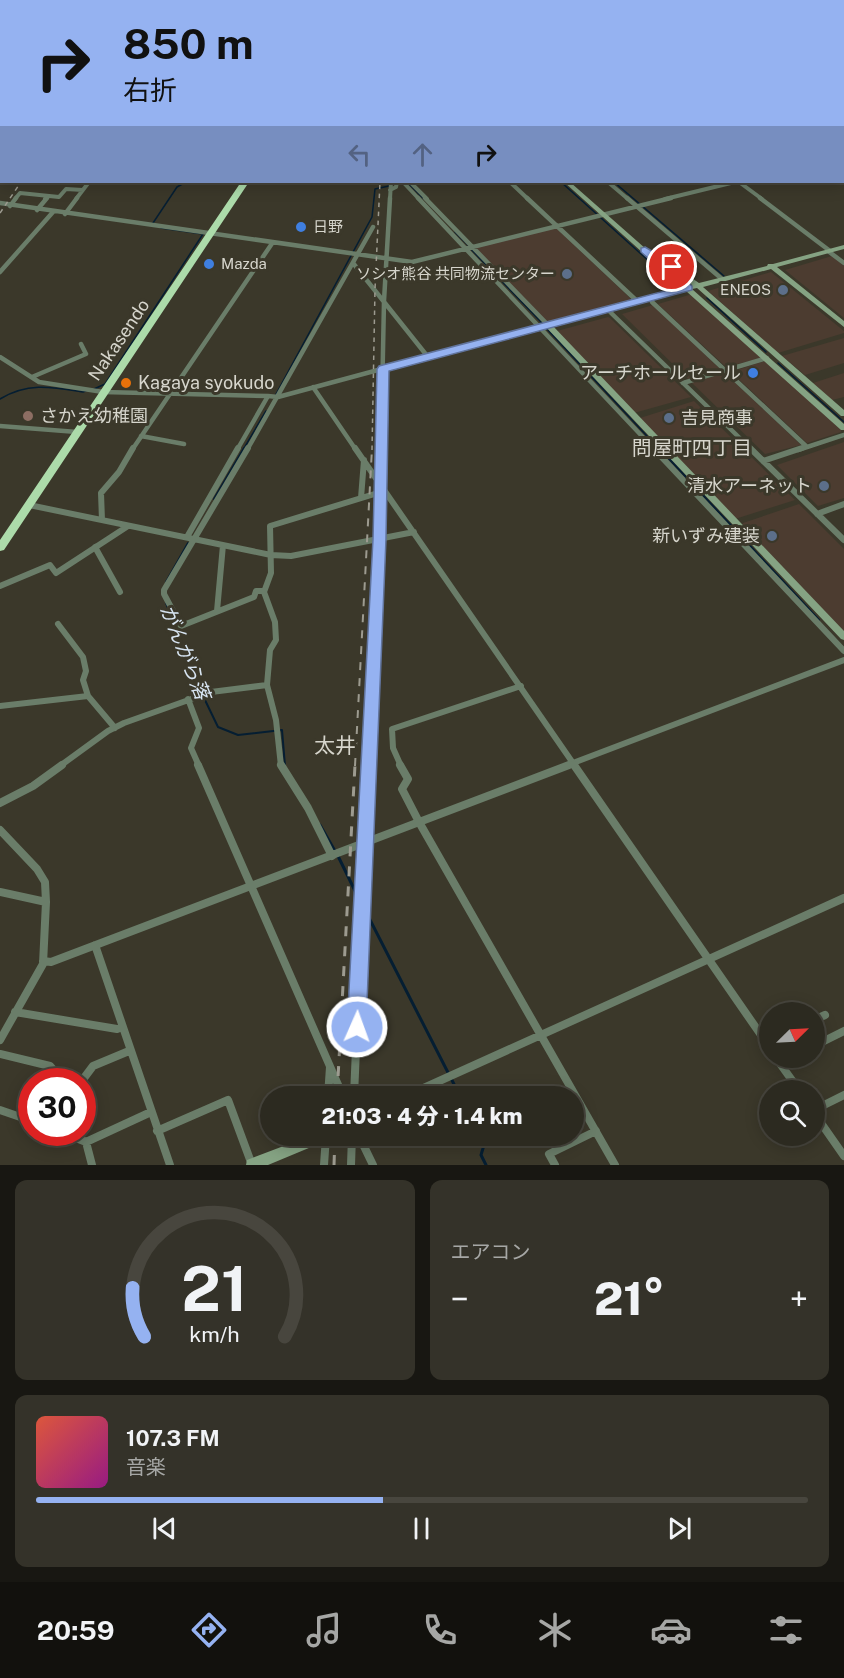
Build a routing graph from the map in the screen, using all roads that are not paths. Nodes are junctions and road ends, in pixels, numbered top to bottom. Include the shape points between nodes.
1 (88, 183) edge
2 (244, 183) edge
3 (391, 183) edge
4 (397, 183) edge
5 (404, 183) edge
6 (411, 183) edge
7 (511, 183) edge
8 (568, 183) edge
9 (609, 183) edge
10 (733, 183) edge
11 (738, 183) edge
12 (83, 190) junction
13 (390, 190) junction
14 (48, 196) junction
15 (0, 203) edge
16 (640, 205) junction
17 (10, 206) junction
18 (37, 210) junction
19 (53, 212) junction
20 (65, 214) junction
21 (600, 215) junction
22 (557, 226) junction
23 (373, 227) dead end
24 (210, 234) junction
25 (273, 242) junction
26 (472, 247) junction
27 (844, 247) edge
28 (465, 248) junction
29 (829, 251) junction
30 (357, 254) junction
31 (387, 259) junction
32 (353, 263) junction
33 (844, 263) edge
34 (772, 267) junction
35 (0, 272) edge
36 (722, 279) junction
37 (695, 288) junction
38 (384, 301) junction
39 (637, 301) junction
40 (652, 302) junction
41 (609, 311) junction
42 (844, 325) edge
43 (546, 327) junction
44 (81, 344) dead end
45 (0, 357) edge
46 (429, 357) junction
47 (767, 358) junction
48 (383, 369) junction
49 (726, 370) junction
50 (32, 377) junction
51 (683, 383) junction
52 (313, 387) junction
53 (104, 392) junction
54 (170, 393) junction
55 (268, 396) junction
56 (278, 397) junction
57 (844, 414) edge
58 (0, 426) edge
59 (844, 428) edge
60 (77, 432) junction
61 (844, 435) edge
62 (141, 436) junction
63 (184, 444) dead end
64 (807, 447) junction
65 (364, 460) junction
66 (763, 461) junction
67 (380, 483) junction
68 (383, 492) junction
69 (361, 498) junction
70 (844, 504) edge
71 (29, 505) junction
72 (817, 514) junction
73 (102, 520) junction
74 (129, 525) junction
75 (414, 532) junction
76 (191, 537) junction
77 (379, 539) junction
78 (844, 540) edge
79 (223, 544) junction
80 (95, 547) junction
81 (0, 548) edge
82 (271, 555) junction
83 (0, 586) edge
84 (264, 591) junction
85 (120, 592) dead end
86 (217, 611) junction
87 (58, 624) dead end
88 (844, 637) edge
89 (844, 651) edge
90 (844, 660) edge
91 (267, 685) junction
92 (521, 686) junction
93 (88, 696) junction
94 (188, 699) junction
95 (0, 706) edge
96 (115, 728) junction
97 (573, 762) junction
98 (0, 803) edge
99 (419, 822) junction
100 (0, 831) edge
101 (364, 843) junction
102 (332, 856) junction
103 (251, 887) junction
104 (0, 892) edge
105 (844, 898) edge
106 (46, 902) junction
107 (95, 945) junction
108 (709, 959) junction
109 (43, 962) junction
110 (15, 1011) junction
111 (3, 1028) edge
112 (122, 1028) junction
113 (759, 1030) edge
114 (844, 1031) edge
115 (542, 1035) junction
116 (0, 1040) edge
117 (825, 1040) edge
118 (129, 1051) junction
119 (0, 1054) edge
120 (330, 1064) junction
121 (52, 1068) edge
122 (92, 1068) edge
123 (329, 1086) edge
124 (339, 1086) edge
125 (354, 1086) edge
126 (428, 1086) edge
127 (844, 1095) edge
128 (825, 1105) edge
129 (0, 1110) edge
130 (151, 1112) junction
131 (18, 1116) edge
132 (825, 1128) edge
133 (157, 1131) junction
134 (596, 1131) junction
135 (96, 1137) edge
136 (87, 1146) edge
137 (300, 1146) edge
138 (325, 1146) edge
139 (352, 1146) edge
140 (365, 1146) edge
141 (844, 1156) edge
142 (92, 1165) edge
143 (170, 1165) edge
144 (252, 1165) edge
145 (324, 1165) edge
146 (351, 1165) edge
147 (374, 1165) edge
148 (555, 1165) edge
149 (615, 1165) edge

1 - 12 street
2 - 24 highway, Nakasendo
3 - 13 street
4 - 13 street
5 - 28 street
6 - 26 street
7 - 22 street
8 - 21 street
9 - 16 street
10 - 16 street
11 - 29 street
12 - 14 street via 66,189 59,197
12 - 20 street
13 - 31 street
14 - 17 street via 20,193
14 - 18 street
15 - 17 street
16 - 21 street
16 - 36 street
17 - 18 street
18 - 19 street
19 - 20 street
19 - 35 street
20 - 24 street
21 - 22 street
21 - 37 street
22 - 26 street
22 - 39 street
23 - 30 street
24 - 25 street
24 - 53 highway, Nakasendo
25 - 30 street
25 - 54 street
26 - 28 street
26 - 43 street
27 - 29 street
28 - 31 street via 412,262
28 - 43 street
29 - 33 street
29 - 34 street
30 - 31 street
30 - 32 street
31 - 38 street
32 - 38 street
32 - 56 street
34 - 36 street
34 - 37 street
34 - 42 street
36 - 37 street
37 - 39 street
37 - 40 street
37 - 47 street
37 - 57 street
38 - 46 street
38 - 48 street
39 - 41 street
40 - 41 street
40 - 49 street
41 - 43 street
41 - 51 street
43 - 46 street
43 - 88 street
43 - 89 street
44 - 50 street via 86,354
45 - 50 street
46 - 48 street
47 - 49 street
47 - 59 street
48 - 52 street
48 - 67 street
49 - 51 street
49 - 64 street
50 - 53 street via 54,385
51 - 66 street
52 - 56 street
52 - 65 street
53 - 54 street
53 - 60 highway, Nakasendo
54 - 55 street
54 - 62 street
55 - 56 street
55 - 76 street
56 - 76 street
58 - 60 street
60 - 71 highway, Nakasendo
61 - 64 street
62 - 63 street
62 - 73 street via 101,493
64 - 66 street
65 - 67 street
65 - 69 street
66 - 72 street
67 - 68 street
68 - 69 street
68 - 75 street
68 - 77 street
69 - 82 street via 270,526
70 - 72 street
71 - 73 street
71 - 81 highway, Nakasendo
72 - 78 street
73 - 74 street
74 - 76 street
74 - 80 street
75 - 77 street
75 - 92 street
76 - 79 street
76 - 86 street via 164,594 181,626
77 - 82 street via 291,556
77 - 101 street
79 - 82 street
79 - 86 street
80 - 83 street via 56,573 50,565
80 - 85 street
82 - 84 street via 272,573
84 - 86 street via 256,591 254,597
84 - 91 street via 275,622 276,640 270,650
87 - 93 street via 83,657
90 - 97 street
91 - 94 street
91 - 102 street via 281,767 308,808
92 - 97 street
92 - 99 street via 392,729 392,747 408,779 402,789
93 - 95 street
93 - 96 street
94 - 96 street
94 - 103 street via 199,728 191,748
96 - 98 street via 33,786
97 - 99 street
97 - 108 street
99 - 101 street
99 - 115 street
100 - 106 street via 37,869 45,882
101 - 102 street
101 - 125 street
102 - 103 street
103 - 107 street
103 - 120 street
104 - 106 street
105 - 108 street
106 - 109 street
107 - 109 street
107 - 112 street
108 - 113 street
108 - 115 street
109 - 110 street
110 - 111 street
110 - 112 street
111 - 116 street
112 - 118 street
114 - 117 street
115 - 126 street
115 - 134 street
118 - 122 street
118 - 130 street
119 - 121 street
120 - 123 street
120 - 124 street
127 - 128 street
129 - 131 street
130 - 133 street
130 - 135 street
132 - 141 street
133 - 143 street
133 - 144 street via 228,1100
134 - 148 street via 549,1154
134 - 149 street
136 - 142 street
137 - 144 street
138 - 145 street
139 - 146 street
140 - 147 street

